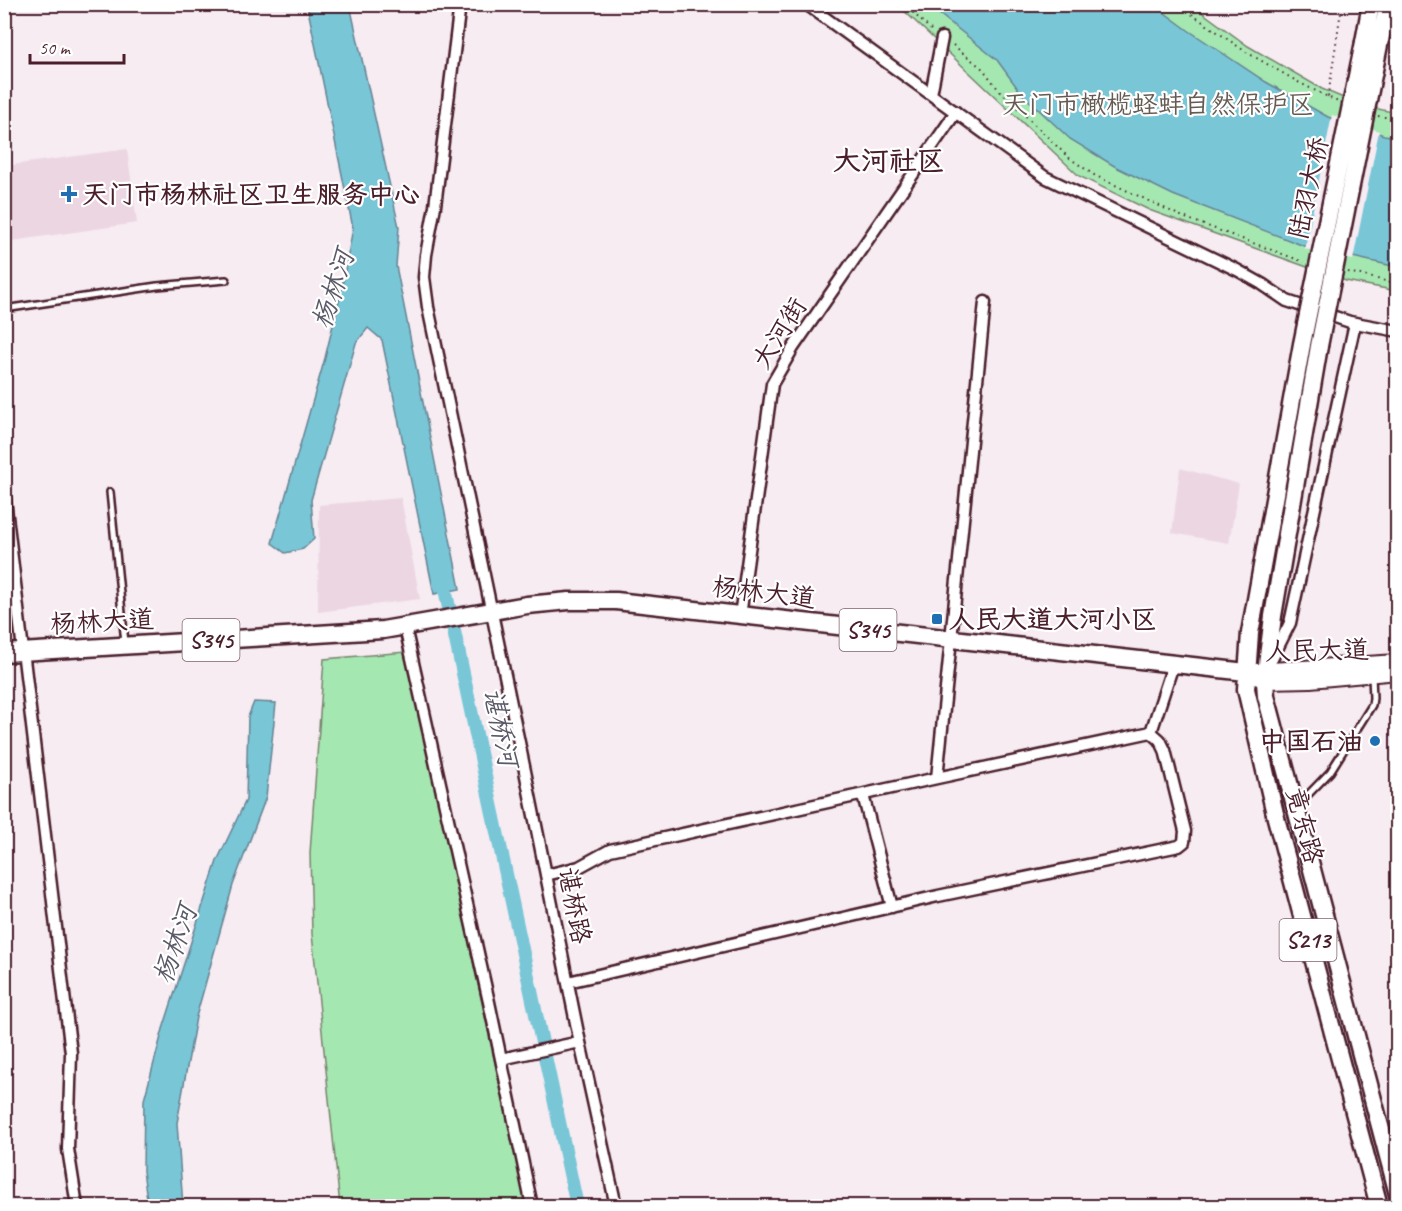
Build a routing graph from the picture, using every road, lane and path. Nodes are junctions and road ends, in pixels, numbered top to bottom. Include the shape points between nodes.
1 (460, 4) edge
2 (806, 4) edge
3 (904, 4) edge
4 (1177, 4) edge
5 (1342, 4) edge
6 (1371, 4) edge
7 (1388, 4) edge
8 (942, 38) junction
9 (1372, 44) junction
10 (931, 94) junction
11 (1328, 98) junction
12 (1342, 104) dead end
13 (956, 112) junction
14 (1369, 113) dead end
15 (1398, 119) edge
16 (1305, 262) dead end
17 (1340, 270) dead end
18 (226, 280) dead end
19 (1398, 284) edge
20 (985, 302) dead end
21 (4, 309) edge
22 (1355, 323) junction
23 (1398, 331) edge
24 (1311, 345) junction
25 (4, 491) edge
26 (110, 492) dead end
27 (491, 611) junction
28 (740, 616) junction
29 (411, 626) junction
30 (950, 639) junction
31 (126, 645) junction
32 (25, 651) junction
33 (4, 653) edge
34 (1398, 662) edge
35 (1173, 664) junction
36 (1246, 672) junction
37 (1398, 672) edge
38 (1372, 674) junction
39 (1266, 676) junction
40 (1151, 732) junction
41 (937, 778) junction
42 (863, 795) junction
43 (1294, 808) junction
44 (546, 875) junction
45 (892, 907) junction
46 (568, 982) junction
47 (580, 1042) junction
48 (501, 1059) junction
49 (1398, 1194) edge
50 (77, 1206) edge
51 (532, 1206) edge
52 (616, 1206) edge
53 (1379, 1206) edge

1 - 27 street, 谌桥路 via 424,278
2 - 10 street
3 - 8 path
4 - 11 path via 1246,52
5 - 11 path
6 - 9 main road
7 - 9 main road
8 - 10 street
8 - 16 path via 983,69 1068,158 1094,175 1183,217
9 - 24 main road, 陆羽大桥, bridge
10 - 13 street
11 - 12 path
13 - 22 street via 1045,177 1237,270 1287,301
13 - 28 street, 大河街 via 772,384
14 - 15 path
17 - 19 path
18 - 21 lane
20 - 30 street
22 - 23 street
22 - 39 street via 1290,623
24 - 36 main road, 竟东路 / S213 via 1252,620
24 - 39 main road, 竟东路 / S213
25 - 32 street
26 - 31 lane
27 - 28 main road, 杨林大道 / S345 via 570,601 616,601
27 - 29 main road, S345
27 - 44 street, 谌桥路
28 - 30 main road, 杨林大道 / S345
29 - 31 main road, 杨林大道 / S345 via 353,633
29 - 48 street
30 - 35 main road, 杨林大道 / S345
30 - 41 street
31 - 32 main road, 杨林大道 / S345
32 - 33 main road, 杨林大道 / S345
32 - 50 street via 71,1053 68,1149
34 - 39 main road, 人民大道
35 - 36 main road, 杨林大道 / S345
35 - 40 street
36 - 39 main road, 人民大道
36 - 53 main road, 竟东路 / S213 via 1247,698 1265,772
37 - 38 main road, 人民大道
38 - 39 main road, 人民大道 via 1310,680
38 - 43 lane via 1371,705 1330,772
39 - 43 main road, 竟东路 / S213 via 1269,710
40 - 41 street
40 - 45 street via 1165,750 1186,835 1179,846
41 - 42 street
42 - 44 street via 610,850 579,867
42 - 45 street
43 - 49 main road, 竟东路 / S213
44 - 46 street, 谌桥路
45 - 46 street
46 - 47 street, 谌桥路
47 - 48 street
47 - 52 street, 谌桥路
48 - 51 street

